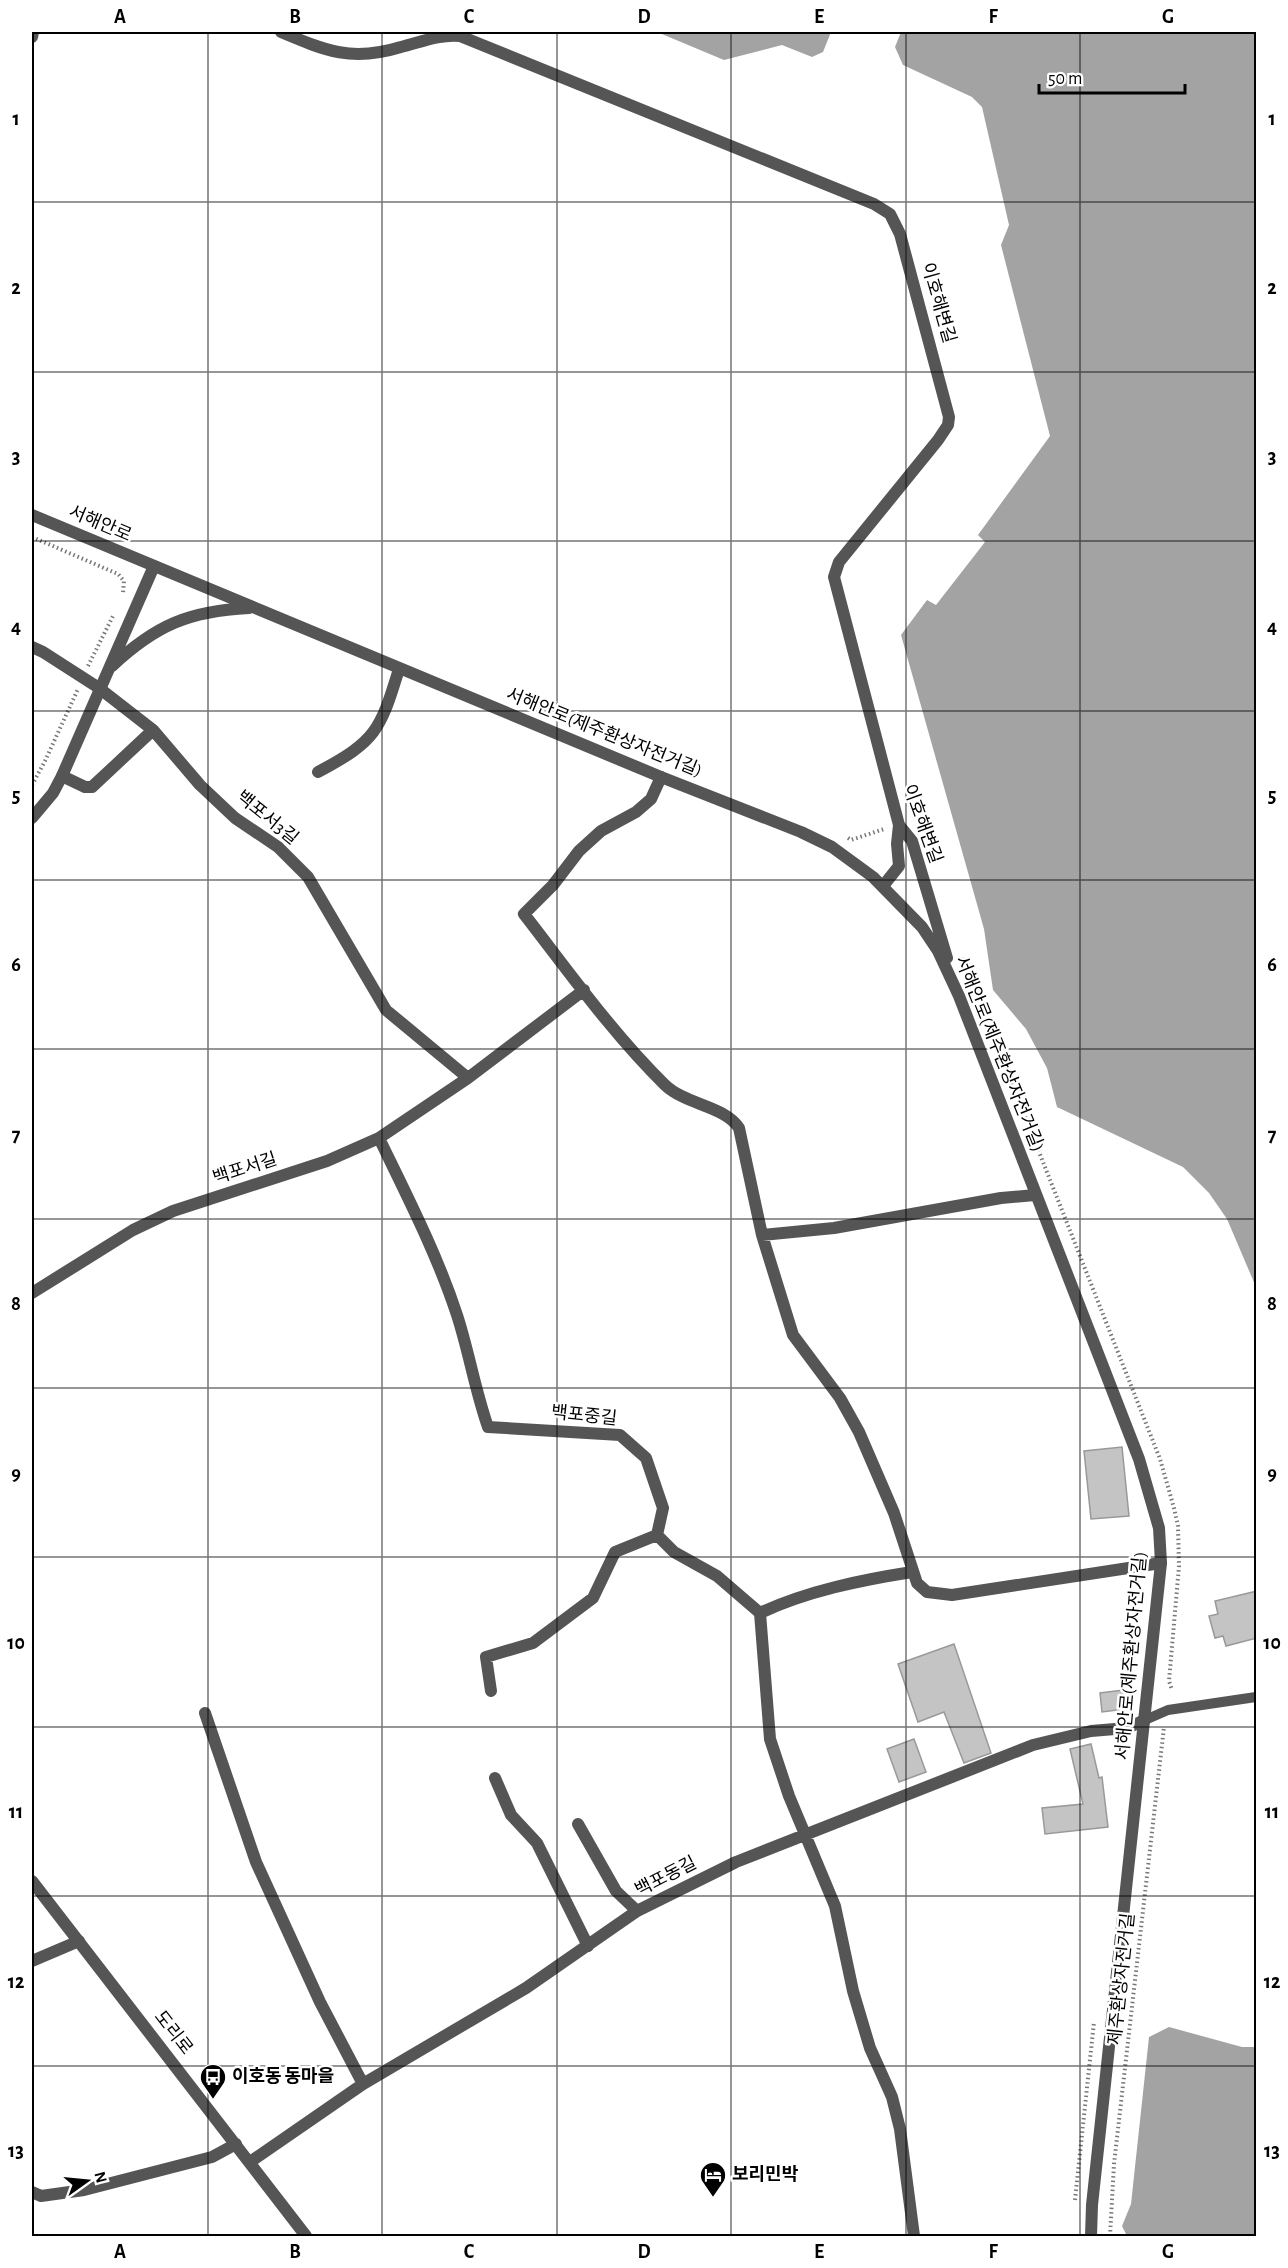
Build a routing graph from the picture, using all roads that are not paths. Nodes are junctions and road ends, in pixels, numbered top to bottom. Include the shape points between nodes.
1 (33, 32) edge
2 (281, 32) edge
3 (32, 37) edge
4 (32, 515) edge
5 (154, 566) junction
6 (254, 608) junction
7 (32, 647) edge
8 (399, 669) junction
9 (106, 671) junction
10 (99, 688) junction
11 (153, 730) junction
12 (318, 772) dead end
13 (62, 776) junction
14 (661, 777) junction
15 (32, 818) edge
16 (899, 825) junction
17 (883, 886) junction
18 (584, 990) junction
19 (959, 996) junction
20 (468, 1078) junction
21 (379, 1138) junction
22 (1035, 1195) junction
23 (762, 1235) junction
24 (32, 1293) edge
25 (657, 1535) junction
26 (1161, 1563) junction
27 (912, 1572) junction
28 (760, 1613) junction
29 (491, 1691) dead end
30 (1257, 1697) edge
31 (205, 1713) dead end
32 (1145, 1720) junction
33 (495, 1778) dead end
34 (578, 1824) dead end
35 (806, 1835) junction
36 (32, 1881) edge
37 (637, 1911) junction
38 (79, 1941) junction
39 (588, 1946) junction
40 (32, 1961) edge
41 (363, 2084) junction
42 (236, 2144) junction
43 (250, 2162) junction
44 (32, 2192) edge
45 (306, 2236) edge
46 (914, 2236) edge
47 (1091, 2236) edge

1 - 3 street
2 - 16 street, 이호해변길 via 348,56 384,52 439,36 460,36 874,204 890,214 900,234 948,425 839,562 834,578
4 - 5 street, 서해안로
5 - 6 street, 서해안로(제주환상자전거길)
5 - 9 street
6 - 8 street, 서해안로(제주환상자전거길)
6 - 9 street via 201,613 166,625 133,646
7 - 10 street, 백포서3길
8 - 12 street via 385,714 369,740
8 - 14 street, 서해안로(제주환상자전거길)
9 - 10 street
10 - 11 street, 백포서3길
10 - 13 street
11 - 13 street via 92,786 85,787
11 - 20 street, 백포서3길 via 200,785 235,818 278,847 308,877 386,1010
13 - 15 street
14 - 17 street, 서해안로(제주환상자전거길) via 801,832 848,858
14 - 18 street via 651,799 601,831 524,914
16 - 17 street via 899,867
16 - 19 street, 이호해변길 via 912,841
17 - 19 street, 서해안로(제주환상자전거길) via 922,927
18 - 20 street, 백포서길
18 - 23 street via 667,1086 686,1100 734,1120 748,1162
19 - 22 street, 서해안로(제주환상자전거길)
20 - 21 street, 백포서길
21 - 24 street, 백포서길 via 327,1161 173,1211 133,1230
21 - 25 street, 백포중길 via 458,1317 488,1427 620,1435 646,1458 663,1508
22 - 23 street via 834,1228
22 - 26 street, 서해안로(제주환상자전거길) via 1139,1459 1155,1513
23 - 27 street via 790,1327 859,1432 894,1513
25 - 28 street via 674,1552 717,1576
25 - 29 street via 615,1552 593,1598 533,1643 486,1657
26 - 27 street via 952,1595 927,1592
26 - 32 street, 서해안로(제주환상자전거길)
27 - 28 street via 827,1590
28 - 35 street via 770,1740
30 - 32 lane via 1168,1710
31 - 41 street via 256,1862 320,2002
32 - 35 street, 백포동길 via 1127,1728 1091,1731 1034,1745
32 - 47 street, 서해안로(제주환상자전거길)
33 - 39 street via 511,1815 537,1843
34 - 37 street via 616,1891
35 - 37 street, 백포동길 via 736,1862
35 - 46 street via 835,1906 870,2048 892,2097
36 - 38 street, 도리로
37 - 39 street, 백포동길
38 - 40 street
38 - 42 street, 도리로
39 - 41 street, 백포동길 via 526,1988
41 - 43 street, 백포동길
42 - 43 street, 도리로
42 - 44 street via 212,2157 84,2190 42,2196
43 - 45 street, 도리로

